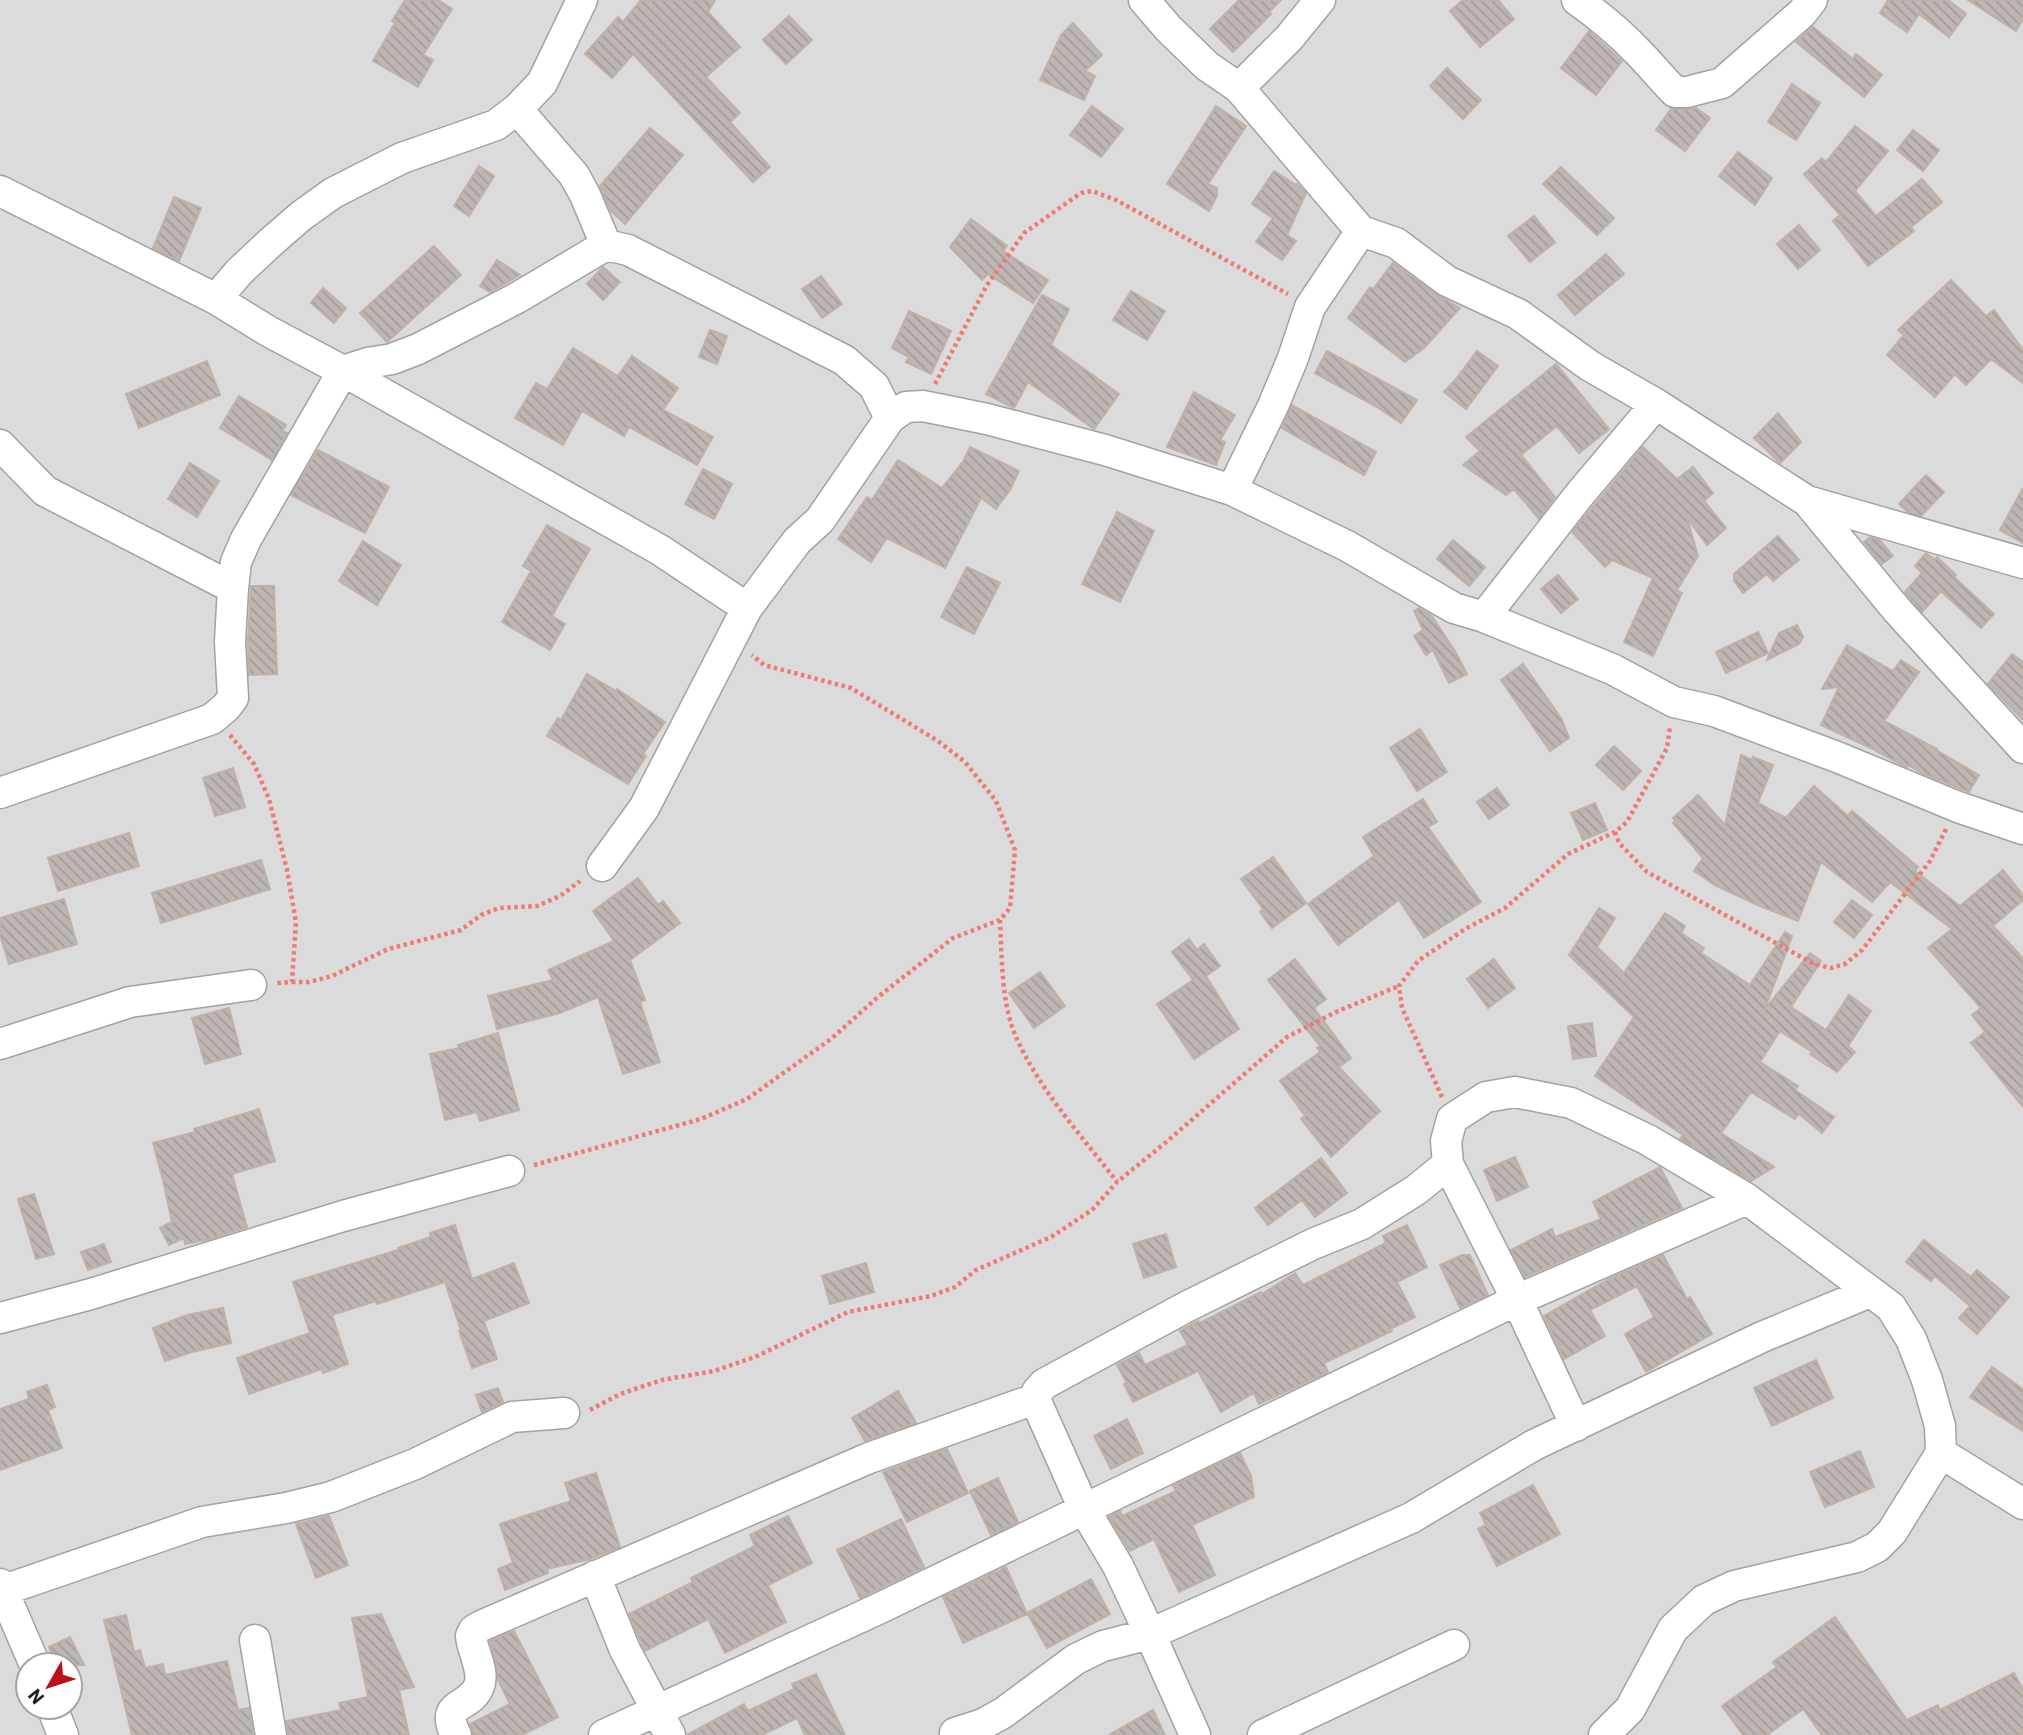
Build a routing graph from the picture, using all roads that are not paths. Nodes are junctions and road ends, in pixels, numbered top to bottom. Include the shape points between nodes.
1 (582, 0) edge
2 (1144, 0) edge
3 (1320, 0) edge
4 (1577, 0) edge
5 (1812, 0) edge
6 (1239, 88) junction
7 (517, 109) junction
8 (0, 191) edge
9 (1361, 231) junction
10 (606, 245) junction
11 (216, 299) junction
12 (343, 371) junction
13 (1656, 404) junction
14 (890, 418) junction
15 (0, 445) edge
16 (1232, 490) junction
17 (1807, 501) junction
18 (2023, 563) edge
19 (233, 588) junction
20 (747, 608) junction
21 (1484, 617) junction
22 (2023, 748) edge
23 (0, 793) edge
24 (2023, 829) edge
25 (602, 866) road end
26 (251, 985) road end
27 (0, 1044) edge
28 (1448, 1164) junction
29 (509, 1171) road end
30 (1747, 1199) junction
31 (1870, 1292) junction
32 (1517, 1300) junction
33 (0, 1318) edge
34 (1035, 1399) junction
35 (564, 1413) road end
36 (1576, 1426) junction
37 (1941, 1452) junction
38 (2023, 1504) edge
39 (1084, 1509) junction
40 (595, 1576) junction
41 (2, 1587) edge
42 (1150, 1634) junction
43 (255, 1640) dead end
44 (1454, 1645) dead end
45 (28, 1651) edge
46 (664, 1723) edge
47 (955, 1733) dead end
48 (271, 1735) edge
49 (456, 1735) edge
50 (604, 1735) edge
51 (1195, 1735) edge
52 (1263, 1735) edge
53 (1604, 1735) edge

1 - 7 street via 542,83
2 - 6 street via 1207,66
3 - 6 street
4 - 5 street via 1637,51 1675,92 1687,92 1722,83
6 - 9 street
7 - 10 street via 574,175
7 - 11 street via 496,125 402,158 332,193 271,242
8 - 11 street
9 - 13 street via 1396,243 1447,281 1518,314 1590,366
9 - 16 street via 1310,307 1273,406
10 - 12 street via 418,349
10 - 14 street via 628,250 844,360 874,386
11 - 12 street
12 - 19 street via 246,539 236,562
12 - 20 street via 660,550
13 - 17 street
13 - 21 street
14 - 16 street via 905,407 923,406 987,419
14 - 20 street via 820,520 797,541
15 - 19 street via 45,491
16 - 21 street via 1347,546 1454,608
17 - 18 street
17 - 22 street via 1897,610
19 - 23 street via 233,698 226,708 212,719
20 - 25 street via 644,808
21 - 24 street via 1612,669 1674,702 1714,711
26 - 27 street via 130,1002
28 - 30 street via 1446,1141 1451,1119 1486,1097 1516,1092 1571,1103 1648,1139
28 - 32 street
28 - 34 street via 1416,1191 1362,1224 1186,1307 1044,1384
29 - 33 street
30 - 31 street
30 - 32 street
31 - 36 street via 1762,1337
31 - 37 street via 1891,1307 1910,1339 1940,1426
32 - 36 street
32 - 39 street
34 - 39 street
34 - 40 street via 869,1458
35 - 41 street via 512,1418 331,1497 202,1522
36 - 42 street via 1534,1445 1410,1518
37 - 38 street
37 - 53 street via 1892,1532 1877,1547 1857,1558 1734,1586 1704,1600 1673,1629 1630,1709
39 - 42 street
39 - 46 street via 878,1609
40 - 46 street via 625,1650
40 - 49 street via 474,1630 471,1636 479,1687 454,1708 450,1717
41 - 45 street
42 - 47 street via 1103,1646 1076,1659 1003,1713
42 - 51 street
43 - 48 street
44 - 52 street
46 - 50 street

